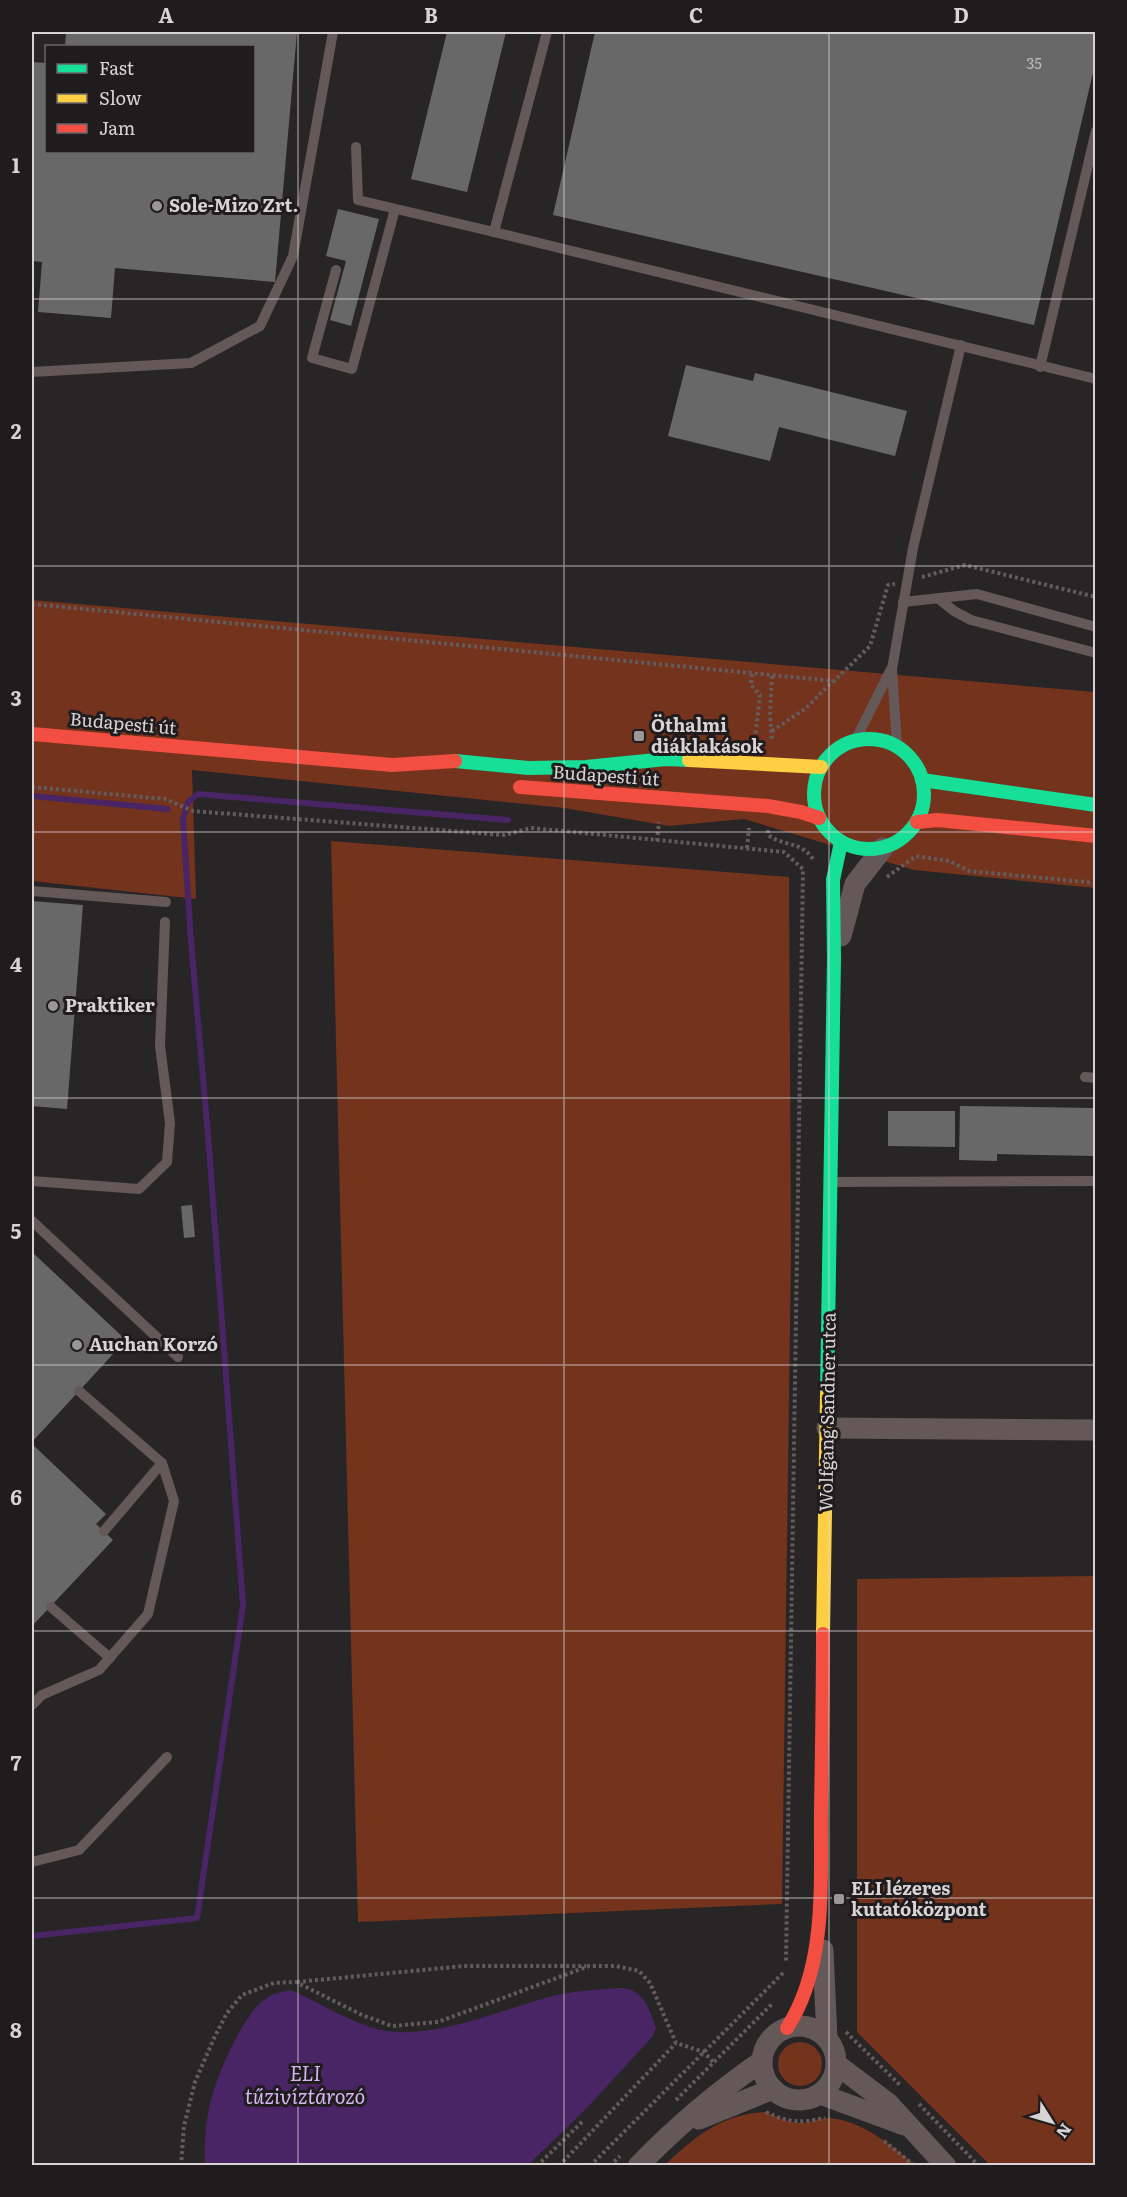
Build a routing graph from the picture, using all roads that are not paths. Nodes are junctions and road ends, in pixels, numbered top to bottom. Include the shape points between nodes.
1 (333, 32) edge
2 (547, 32) edge
3 (1095, 131) edge
4 (356, 147) dead end
5 (1093, 152) edge
6 (395, 209) junction
7 (494, 232) junction
8 (336, 270) dead end
9 (961, 345) junction
10 (1040, 367) junction
11 (32, 372) edge
12 (1095, 379) edge
13 (939, 600) junction
14 (903, 602) junction
15 (1095, 627) edge
16 (1095, 653) edge
17 (892, 669) junction
18 (32, 734) edge
19 (855, 741) junction
20 (897, 746) junction
21 (392, 765) junction
22 (821, 767) junction
23 (431, 776) dead end
24 (922, 780) junction
25 (509, 786) dead end
26 (1095, 805) edge
27 (819, 818) junction
28 (917, 822) junction
29 (1095, 837) edge
30 (841, 842) junction
31 (883, 848) junction
32 (32, 891) edge
33 (166, 902) dead end
34 (165, 922) dead end
35 (834, 959) junction
36 (32, 1181) edge
37 (1095, 1181) edge
38 (831, 1182) junction
39 (32, 1221) edge
40 (178, 1357) dead end
41 (79, 1391) dead end
42 (827, 1428) junction
43 (1095, 1430) edge
44 (162, 1463) junction
45 (104, 1531) dead end
46 (51, 1607) dead end
47 (110, 1658) junction
48 (32, 1705) edge
49 (167, 1756) dead end
50 (32, 1862) edge
51 (819, 1922) junction
52 (787, 2028) junction
53 (827, 2039) junction
54 (762, 2061) junction
55 (836, 2064) junction
56 (773, 2089) junction
57 (736, 2091) junction
58 (820, 2094) junction
59 (908, 2126) junction
60 (632, 2158) edge
61 (946, 2166) edge

1 - 11 lane via 293,256 260,326 191,363
2 - 7 lane
3 - 5 lane
4 - 6 lane via 358,200
5 - 10 lane
6 - 7 lane
6 - 8 lane via 352,369 312,358
7 - 9 lane
9 - 10 lane
9 - 14 lane
10 - 12 lane
13 - 14 lane
13 - 15 lane via 977,594
13 - 16 lane via 971,620
14 - 17 lane
17 - 19 lane
17 - 20 lane
18 - 21 main road, Budapesti út
19 - 20 main road via 876,740
19 - 22 main road via 835,750
20 - 24 main road via 913,760
21 - 22 main road, Budapesti út via 456,761 528,768 586,767 666,759
21 - 23 main road, Budapesti út
22 - 27 main road via 814,792
24 - 26 main road
24 - 28 main road via 924,801
25 - 27 main road, Budapesti út via 768,806
27 - 30 main road
28 - 29 main road via 938,819
28 - 31 main road via 902,838
30 - 31 main road via 862,849
30 - 35 main road, Wolfgang Sandner utca via 833,880
31 - 35 street, Wolfgang Sandner utca via 855,884
32 - 33 lane
34 - 36 lane via 160,1046 170,1124 167,1162 139,1189
35 - 38 main road, Wolfgang Sandner utca
37 - 38 lane
38 - 42 main road, Wolfgang Sandner utca
39 - 40 lane
41 - 44 lane
42 - 43 street
42 - 51 main road, Wolfgang Sandner utca
44 - 45 lane
44 - 47 lane via 174,1501 148,1614
46 - 47 lane
47 - 48 lane via 99,1670 42,1695
49 - 50 lane via 79,1850
51 - 52 main road via 803,1997
51 - 53 street
52 - 53 street via 809,2028
52 - 54 street via 770,2041
53 - 55 street
54 - 56 street via 766,2081
54 - 57 street
55 - 58 street via 834,2075
55 - 59 street via 889,2104
56 - 57 street
56 - 58 street via 796,2100
57 - 60 street
58 - 59 street
59 - 61 street

